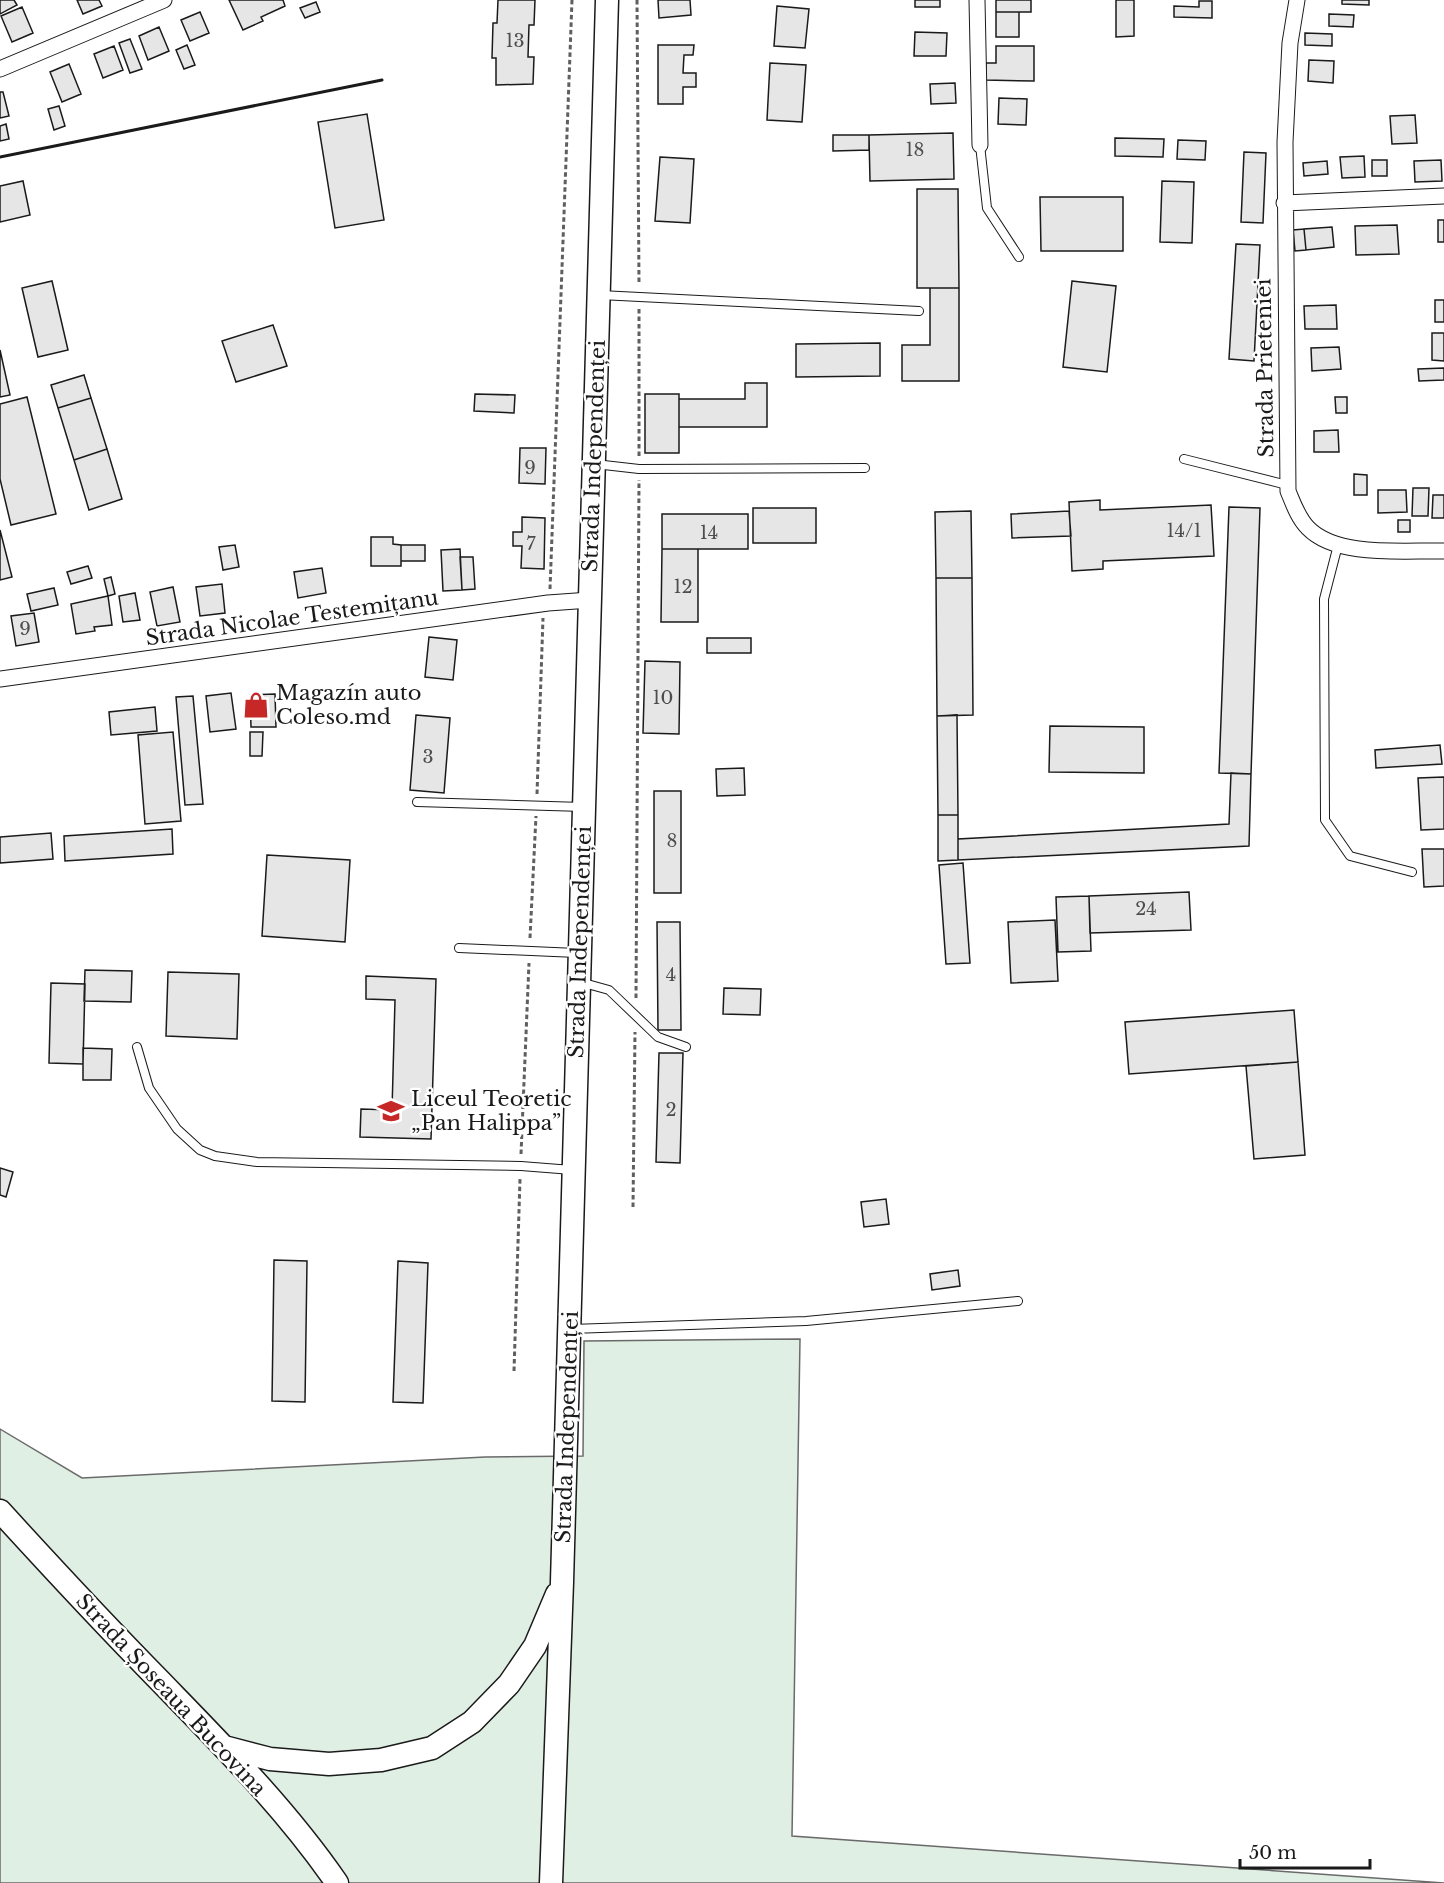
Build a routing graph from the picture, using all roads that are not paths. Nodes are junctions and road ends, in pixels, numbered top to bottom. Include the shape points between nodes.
1 (164, 0) edge
2 (606, 0) edge
3 (977, 0) edge
4 (1297, 0) edge
5 (0, 69) edge
6 (980, 145) joint
7 (1444, 196) edge
8 (1284, 203) junction
9 (1019, 257) dead end
10 (599, 295) junction
11 (918, 311) dead end
12 (1184, 459) dead end
13 (594, 464) junction
14 (865, 468) dead end
15 (1287, 485) junction
16 (1338, 545) junction
17 (1444, 551) edge
18 (590, 600) junction
19 (0, 679) edge
20 (417, 802) dead end
21 (584, 807) junction
22 (1412, 872) dead end
23 (459, 948) dead end
24 (580, 953) junction
25 (579, 982) junction
26 (137, 1047) dead end
27 (686, 1047) dead end
28 (574, 1171) junction
29 (1018, 1301) dead end
30 (570, 1329) junction
31 (0, 1511) edge
32 (562, 1582) junction
33 (224, 1747) junction
34 (337, 1883) edge
35 (551, 1883) edge

1 - 5 street
2 - 10 main road, Strada Independenței
3 - 6 street
4 - 8 street, Strada Prieteniei via 1290,54
6 - 9 lane via 987,208
7 - 8 street
8 - 15 street, Strada Prieteniei
10 - 11 lane
10 - 13 main road, Strada Independenței
12 - 15 lane
13 - 14 lane via 639,470
13 - 18 main road, Strada Independenței
15 - 16 street, Strada Prieteniei via 1295,510 1306,527
16 - 17 street
16 - 22 lane via 1324,599 1325,820 1350,856
18 - 19 street, Strada Nicolae Testemițanu
18 - 21 main road, Strada Independenței
20 - 21 lane
21 - 24 main road, Strada Independenței
23 - 24 lane
24 - 25 main road, Strada Independenței
25 - 27 lane via 609,990 658,1037
25 - 28 main road, Strada Independenței
26 - 28 lane via 150,1088 177,1129 200,1150 215,1156 257,1161 521,1166
28 - 30 main road, Strada Independenței
29 - 30 lane via 806,1322
30 - 32 main road, Strada Independenței
31 - 33 main road, Strada Șoseaua Bucovina
32 - 33 main road via 535,1646 509,1684 472,1722 432,1748 381,1760 329,1764 270,1759
32 - 35 main road, Strada Independenței
33 - 34 main road, Strada Șoseaua Bucovina via 297,1829

